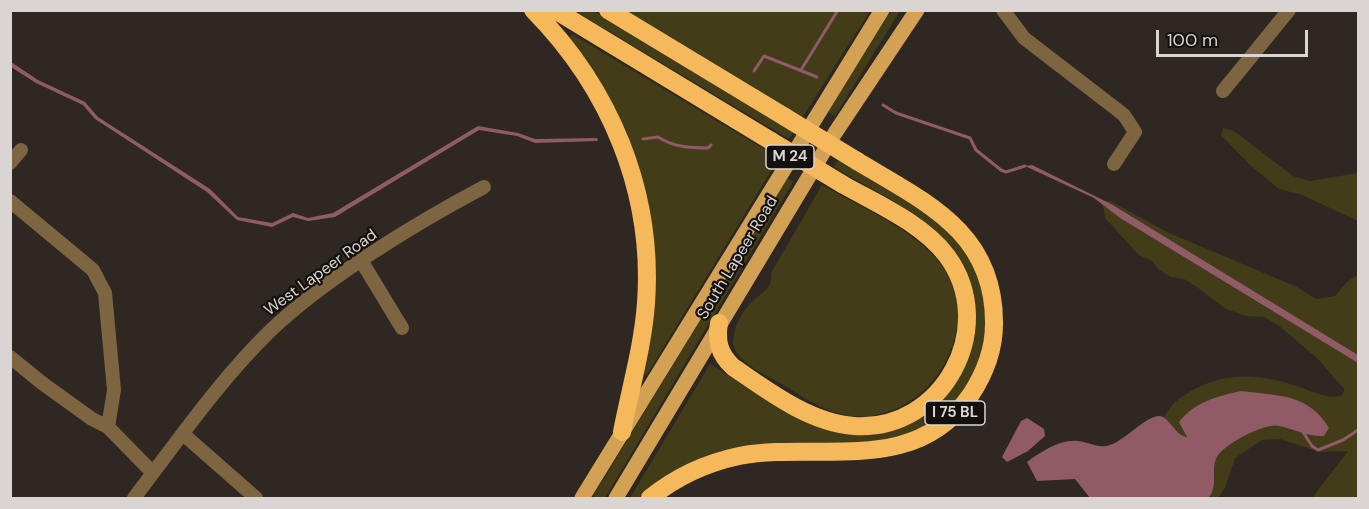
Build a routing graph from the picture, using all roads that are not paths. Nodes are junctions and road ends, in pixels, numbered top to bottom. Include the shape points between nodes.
1 (533, 10) edge
2 (555, 10) edge
3 (608, 10) edge
4 (882, 10) edge
5 (917, 10) edge
6 (1003, 10) edge
7 (1290, 10) edge
8 (1223, 91) dead end
9 (21, 150) dead end
10 (10, 163) edge
11 (1113, 164) dead end
12 (484, 187) dead end
13 (10, 201) edge
14 (362, 262) junction
15 (719, 323) junction
16 (402, 328) dead end
17 (10, 357) edge
18 (108, 427) junction
19 (622, 432) junction
20 (183, 434) junction
21 (153, 473) junction
22 (134, 498) edge
23 (256, 498) edge
24 (582, 498) edge
25 (616, 498) edge
26 (650, 498) edge

1 - 19 highway via 574,57 599,96 620,137 640,206 646,303
2 - 15 highway, bridge via 920,230 956,269 967,302 967,334 959,362 944,387 911,413 886,424 854,426 829,422 800,409 725,360 719,346
3 - 26 highway, I 75 BL, bridge via 936,209 961,231 979,256 990,285 994,327 988,360 975,388 952,416 914,441 864,452 740,456 698,469
4 - 19 main road, South Lapeer Road / M 24
5 - 15 main road, South Lapeer Road / M 24 via 835,133
6 - 11 street via 1024,38 1124,115 1135,132
7 - 8 street
9 - 10 street
12 - 14 street, West Lapeer Road
13 - 18 street via 100,280 105,293 114,390
14 - 16 street
14 - 20 street, West Lapeer Road via 270,332 224,381
15 - 25 main road, South Lapeer Road / M 24
17 - 18 street via 42,384
18 - 21 street
19 - 24 main road, South Lapeer Road
20 - 21 street, West Lapeer Road
20 - 23 street
21 - 22 street, West Lapeer Road

